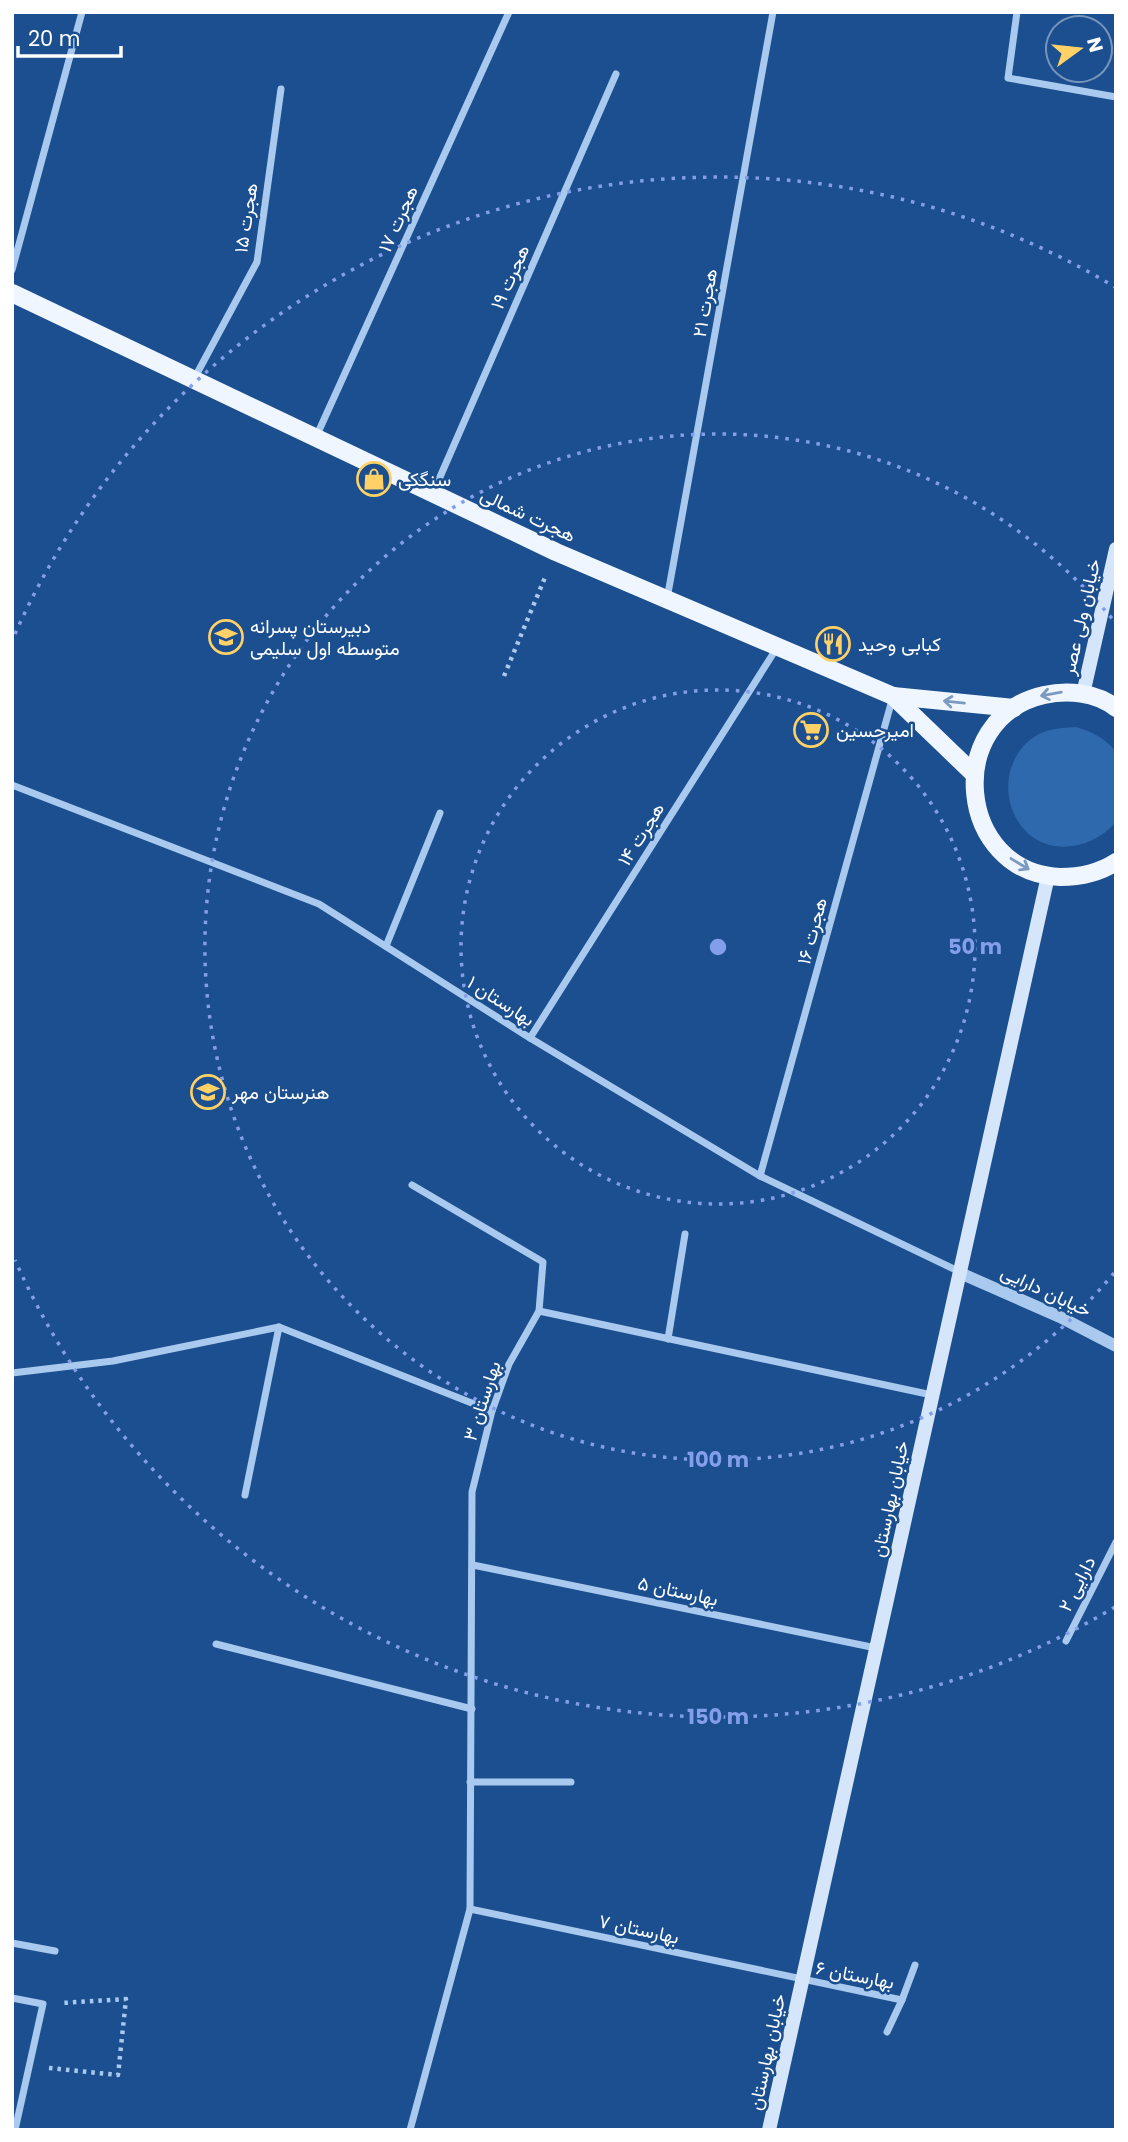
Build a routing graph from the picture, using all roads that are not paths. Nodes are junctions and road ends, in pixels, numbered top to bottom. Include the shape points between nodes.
1 (82, 12) edge
2 (509, 12) edge
3 (773, 12) edge
4 (1017, 12) edge
5 (616, 74) dead end
6 (281, 89) dead end
7 (1116, 97) edge
8 (12, 270) edge
9 (12, 293) edge
10 (194, 379) junction
11 (316, 438) junction
12 (433, 493) junction
13 (1116, 550) edge
14 (667, 600) junction
15 (779, 646) junction
16 (1083, 694) junction
17 (893, 696) junction
18 (1014, 708) junction
19 (1116, 708) edge
20 (974, 774) junction
21 (12, 785) edge
22 (440, 814) dead end
23 (1116, 862) edge
24 (1048, 876) junction
25 (386, 946) junction
26 (530, 1038) junction
27 (761, 1176) junction
28 (412, 1185) dead end
29 (685, 1234) dead end
30 (960, 1273) junction
31 (539, 1311) junction
32 (279, 1327) junction
33 (668, 1339) junction
34 (1116, 1346) edge
35 (12, 1373) edge
36 (933, 1395) junction
37 (492, 1411) junction
38 (245, 1495) dead end
39 (1116, 1542) edge
40 (473, 1565) junction
41 (1066, 1641) dead end
42 (216, 1644) dead end
43 (877, 1648) junction
44 (472, 1709) junction
45 (470, 1782) junction
46 (571, 1782) dead end
47 (470, 1909) junction
48 (12, 1943) edge
49 (55, 1951) dead end
50 (915, 1965) dead end
51 (802, 1980) junction
52 (12, 1998) edge
53 (902, 2000) junction
54 (887, 2032) dead end
55 (15, 2130) edge
56 (410, 2130) edge
57 (769, 2130) edge

1 - 8 street
2 - 11 street, هجرت ۱۷
3 - 14 street, هجرت ۲۱
4 - 7 street via 1008,78
5 - 12 street, هجرت ۱۹
6 - 10 street, هجرت ۱۵ via 257,262
9 - 10 main road, هجرت شمالی
10 - 11 main road, هجرت شمالی
11 - 12 main road, هجرت شمالی
12 - 14 main road, هجرت شمالی
13 - 16 main road, خیابان ولی عصر
14 - 15 main road, هجرت شمالی
15 - 17 main road, هجرت شمالی
15 - 26 street, هجرت ۱۴
16 -> 18 main road via 1059,692
16 - 19 main road
18 -> 17 main road
17 - 20 main road, هجرت شمالی
17 - 27 street, هجرت ۱۶
18 - 20 main road via 987,736
20 -> 24 main road via 975,802 984,828 1000,850 1022,867
21 - 25 street, بهارستان ۱ via 319,904
22 - 25 street
23 - 24 main road via 1078,877
24 - 30 main road, خیابان بهارستان
25 - 26 street, بهارستان ۱
26 - 27 street, بهارستان ۱
27 - 30 street, بهارستان ۱
28 - 31 street via 543,1262
29 - 33 street
30 - 34 street, خیابان دارایی
30 - 36 main road, خیابان بهارستان
31 - 33 street
31 - 37 street, بهارستان ۳ via 509,1364
32 - 35 street via 113,1361
32 - 37 street
32 - 38 street
33 - 36 street
36 - 43 main road, خیابان بهارستان
37 - 40 street, بهارستان ۳ via 472,1492
39 - 41 street, دارایی ۲
40 - 43 street, بهارستان ۵
40 - 44 street, بهارستان ۳
42 - 44 street
43 - 51 main road, خیابان بهارستان
44 - 45 street, بهارستان ۳
45 - 46 street
45 - 47 street, بهارستان ۳
47 - 51 street, بهارستان ۷
47 - 56 street, بهارستان ۳
48 - 49 street
50 - 53 street, بهارستان ۶
51 - 53 street, بهارستان ۶
51 - 57 main road, خیابان بهارستان
52 - 55 street via 43,2004
53 - 54 street, بهارستان ۶

